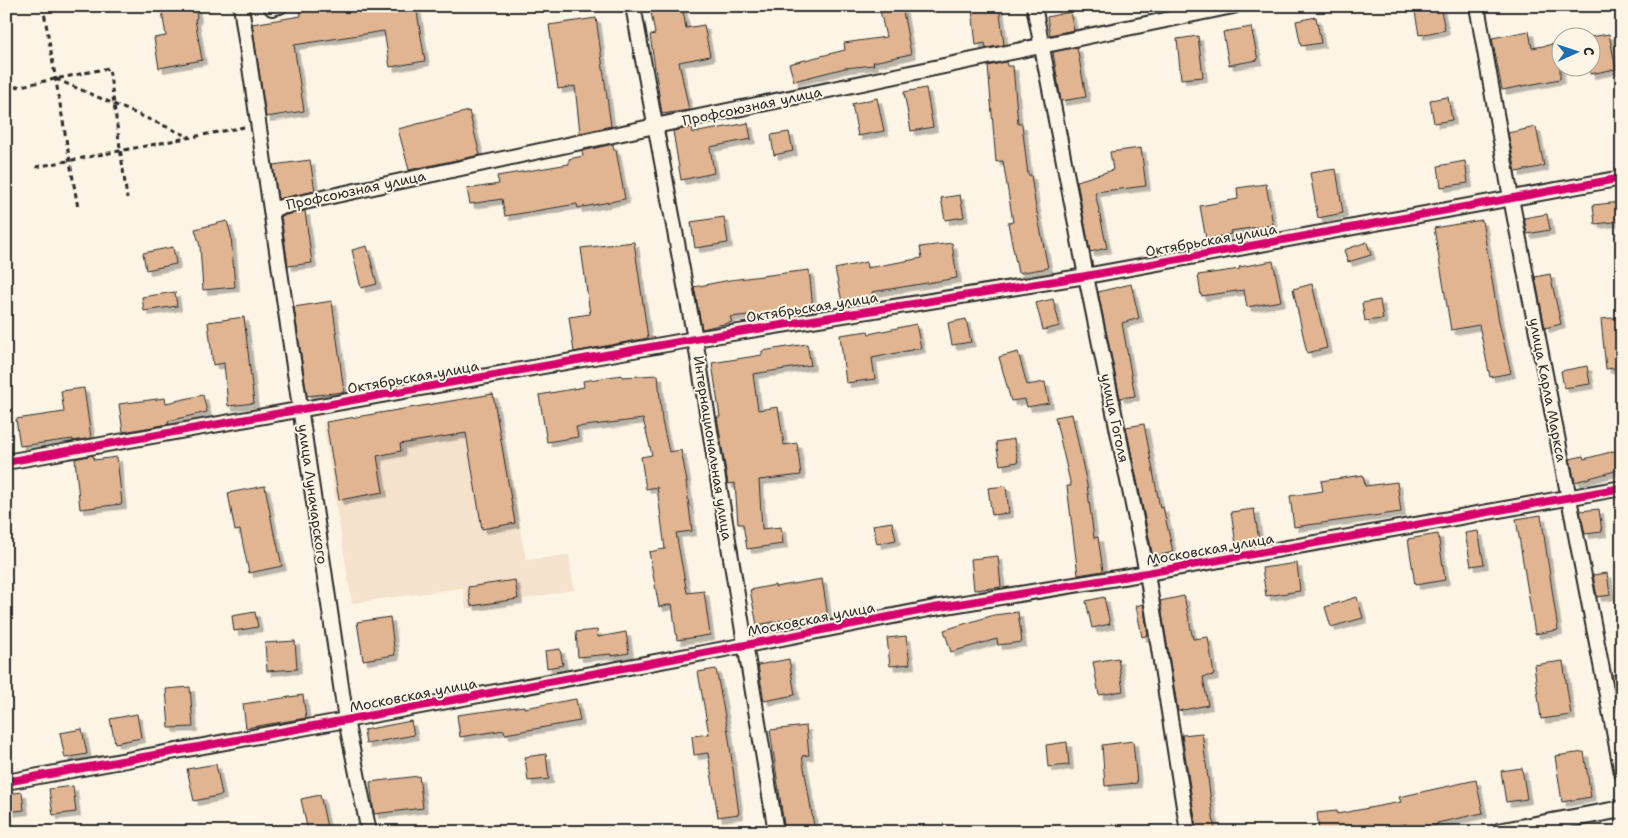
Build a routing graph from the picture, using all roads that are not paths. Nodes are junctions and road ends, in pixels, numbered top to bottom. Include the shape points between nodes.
1 (241, 6) edge
2 (633, 6) edge
3 (1034, 6) edge
4 (1234, 6) edge
5 (1477, 6) edge
6 (1043, 45) junction
7 (655, 126) junction
8 (1622, 178) edge
9 (1511, 198) junction
10 (272, 209) junction
11 (1086, 276) junction
12 (695, 339) junction
13 (300, 409) junction
14 (6, 462) edge
15 (1622, 488) edge
16 (1569, 498) junction
17 (1147, 573) junction
18 (746, 645) junction
19 (346, 720) junction
20 (1622, 773) edge
21 (6, 782) edge
22 (1622, 809) edge
23 (368, 832) edge
24 (776, 832) edge
25 (1188, 832) edge
26 (1498, 832) edge

1 - 10 street, улица Луначарского
2 - 7 street, Интернациональная улица
3 - 6 street, улица Гоголя
4 - 6 street, Профсоюзная улица
5 - 9 street, улица Карла Маркса
6 - 7 street, Профсоюзная улица
6 - 11 street, улица Гоголя
7 - 10 street, Профсоюзная улица
7 - 12 street, Интернациональная улица
8 - 9 street, Октябрьская улица
9 - 11 street, Октябрьская улица
9 - 16 street, улица Карла Маркса
10 - 13 street, улица Луначарского
11 - 12 street, Октябрьская улица
11 - 17 street, улица Гоголя
12 - 13 street, Октябрьская улица
12 - 18 street, Интернациональная улица
13 - 14 street, Октябрьская улица
13 - 19 street, улица Луначарского
15 - 16 street, Московская улица
16 - 17 street, Московская улица
16 - 20 street, улица Карла Маркса
17 - 18 street, Московская улица via 934,608
17 - 25 street, улица Гоголя
18 - 19 street, Московская улица
18 - 24 street, Интернациональная улица
19 - 21 street, Московская улица
19 - 23 street, улица Луначарского
22 - 26 street

